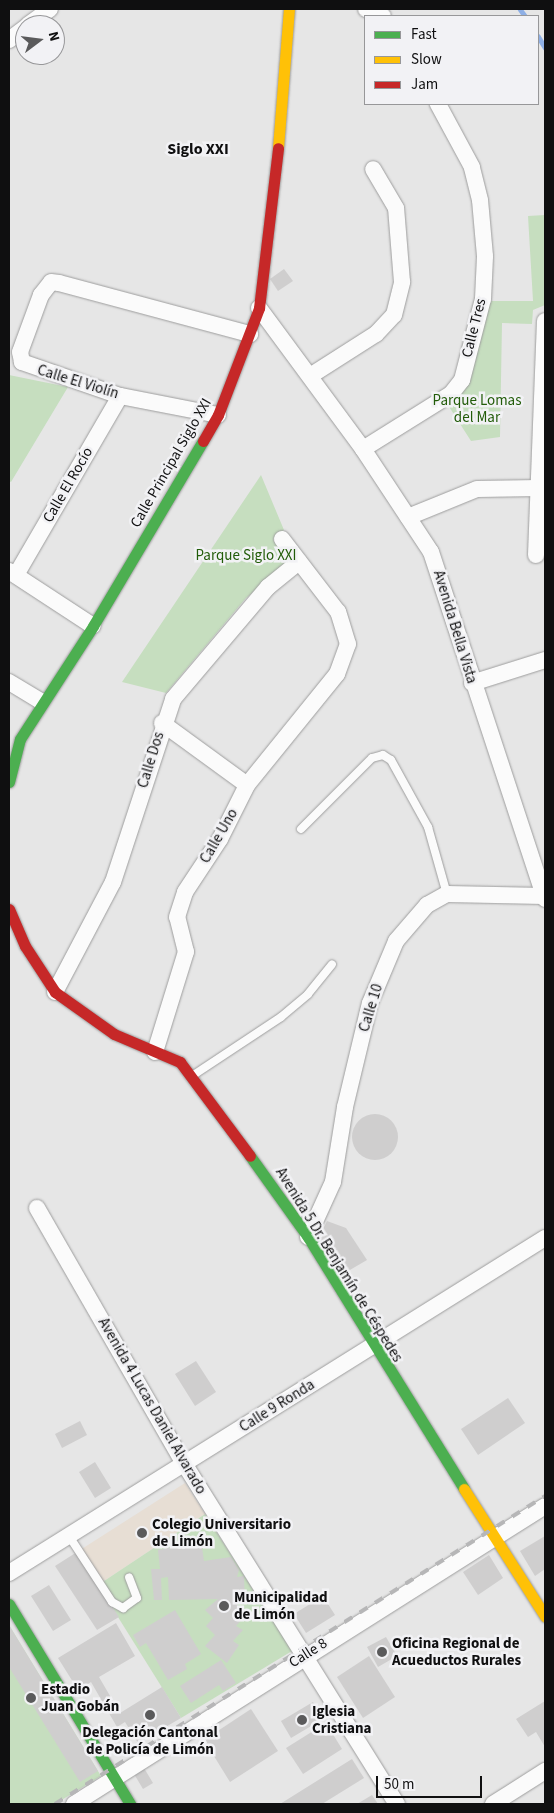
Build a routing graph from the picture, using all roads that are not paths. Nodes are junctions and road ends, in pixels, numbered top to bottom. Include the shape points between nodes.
1 (289, 9) edge
2 (366, 9) edge
3 (381, 15) edge
4 (439, 105) edge
5 (373, 169) dead end
6 (259, 308) junction
7 (545, 321) edge
8 (250, 334) junction
9 (310, 376) junction
10 (120, 396) junction
11 (218, 415) junction
12 (363, 449) junction
13 (539, 488) junction
14 (408, 517) junction
15 (282, 538) dead end
16 (536, 555) dead end
17 (299, 562) junction
18 (12, 573) edge
19 (93, 626) junction
20 (545, 660) edge
21 (9, 682) edge
22 (472, 683) junction
23 (41, 701) junction
24 (162, 723) junction
25 (9, 782) edge
26 (247, 785) junction
27 (301, 829) dead end
28 (447, 894) junction
29 (545, 898) edge
30 (9, 909) edge
31 (332, 964) dead end
32 (55, 992) junction
33 (155, 1052) junction
34 (193, 1075) junction
35 (37, 1208) dead end
36 (308, 1237) junction
37 (545, 1238) edge
38 (372, 1346) junction
39 (185, 1465) junction
40 (545, 1506) edge
41 (69, 1536) junction
42 (495, 1536) junction
43 (9, 1573) edge
44 (129, 1577) dead end
45 (9, 1604) edge
46 (545, 1616) edge
47 (303, 1657) junction
48 (545, 1771) edge
49 (114, 1779) junction
50 (74, 1804) edge
51 (130, 1804) edge
52 (397, 1804) edge
53 (493, 1804) edge

1 - 6 street, Calle Principal Siglo XXI via 278,159
2 - 3 street
4 - 12 street, Calle Tres via 472,167 480,200 485,256 483,299 462,380 451,394
5 - 9 street via 396,208 402,282 394,315 376,334
6 - 8 street, Calle Principal Siglo XXI
6 - 9 street, Avenida Bella Vista
7 - 13 street
8 - 10 street, Calle El Violín via 51,282 41,295 20,352 22,362
8 - 11 street, Calle Principal Siglo XXI
9 - 12 street, Avenida Bella Vista
10 - 11 street, Calle El Violín
10 - 18 street, Calle El Rocío
11 - 19 street, Calle Principal Siglo XXI
12 - 14 street, Avenida Bella Vista
13 - 14 street via 477,489
13 - 16 street
14 - 22 street, Avenida Bella Vista via 431,552 445,586
15 - 17 street
17 - 24 street, Calle Dos via 261,594 173,699
17 - 26 street, Calle Uno via 338,612 348,644 337,674
18 - 19 street
19 - 23 street, Calle Principal Siglo XXI
20 - 22 street
21 - 23 street
22 - 29 street, Avenida Bella Vista
23 - 25 street, Calle Principal Siglo XXI via 20,739
24 - 26 street
24 - 32 street, Calle Dos via 113,882
26 - 33 street, Calle Uno via 180,906 178,917 186,952
27 - 28 lane via 372,758 383,755 391,760 428,827
28 - 29 street
28 - 36 street, Calle 10 via 427,905 396,941 385,964 370,1003 347,1098 333,1182
30 - 32 street, Avenida 5 Dr. Benjamín de Céspedes via 26,946
31 - 34 lane via 308,994 281,1017
32 - 33 street, Avenida 5 Dr. Benjamín de Céspedes via 114,1034
33 - 34 street, Avenida 5 Dr. Benjamín de Céspedes via 180,1062
34 - 36 street, Avenida 5 Dr. Benjamín de Céspedes
35 - 39 street, Avenida 4 Lucas Daniel Alvarado
36 - 38 street, Avenida 5 Dr. Benjamín de Céspedes
37 - 38 street, Calle 9 Ronda
38 - 39 street, Calle 9 Ronda
38 - 42 street, Avenida 5 Dr. Benjamín de Céspedes
39 - 41 street, Calle 9 Ronda
39 - 47 street, Avenida 4 Lucas Daniel Alvarado
40 - 42 street, Calle 8
41 - 43 street, Calle 9 Ronda
41 - 44 lane via 112,1602 123,1608 137,1598
42 - 46 street, Avenida 5 Dr. Benjamín de Céspedes
42 - 47 street, Calle 8
45 - 49 street
47 - 49 street, Calle 8
47 - 52 street, Avenida 4 Lucas Daniel Alvarado
48 - 53 street
49 - 50 street, Calle 8
49 - 51 street

